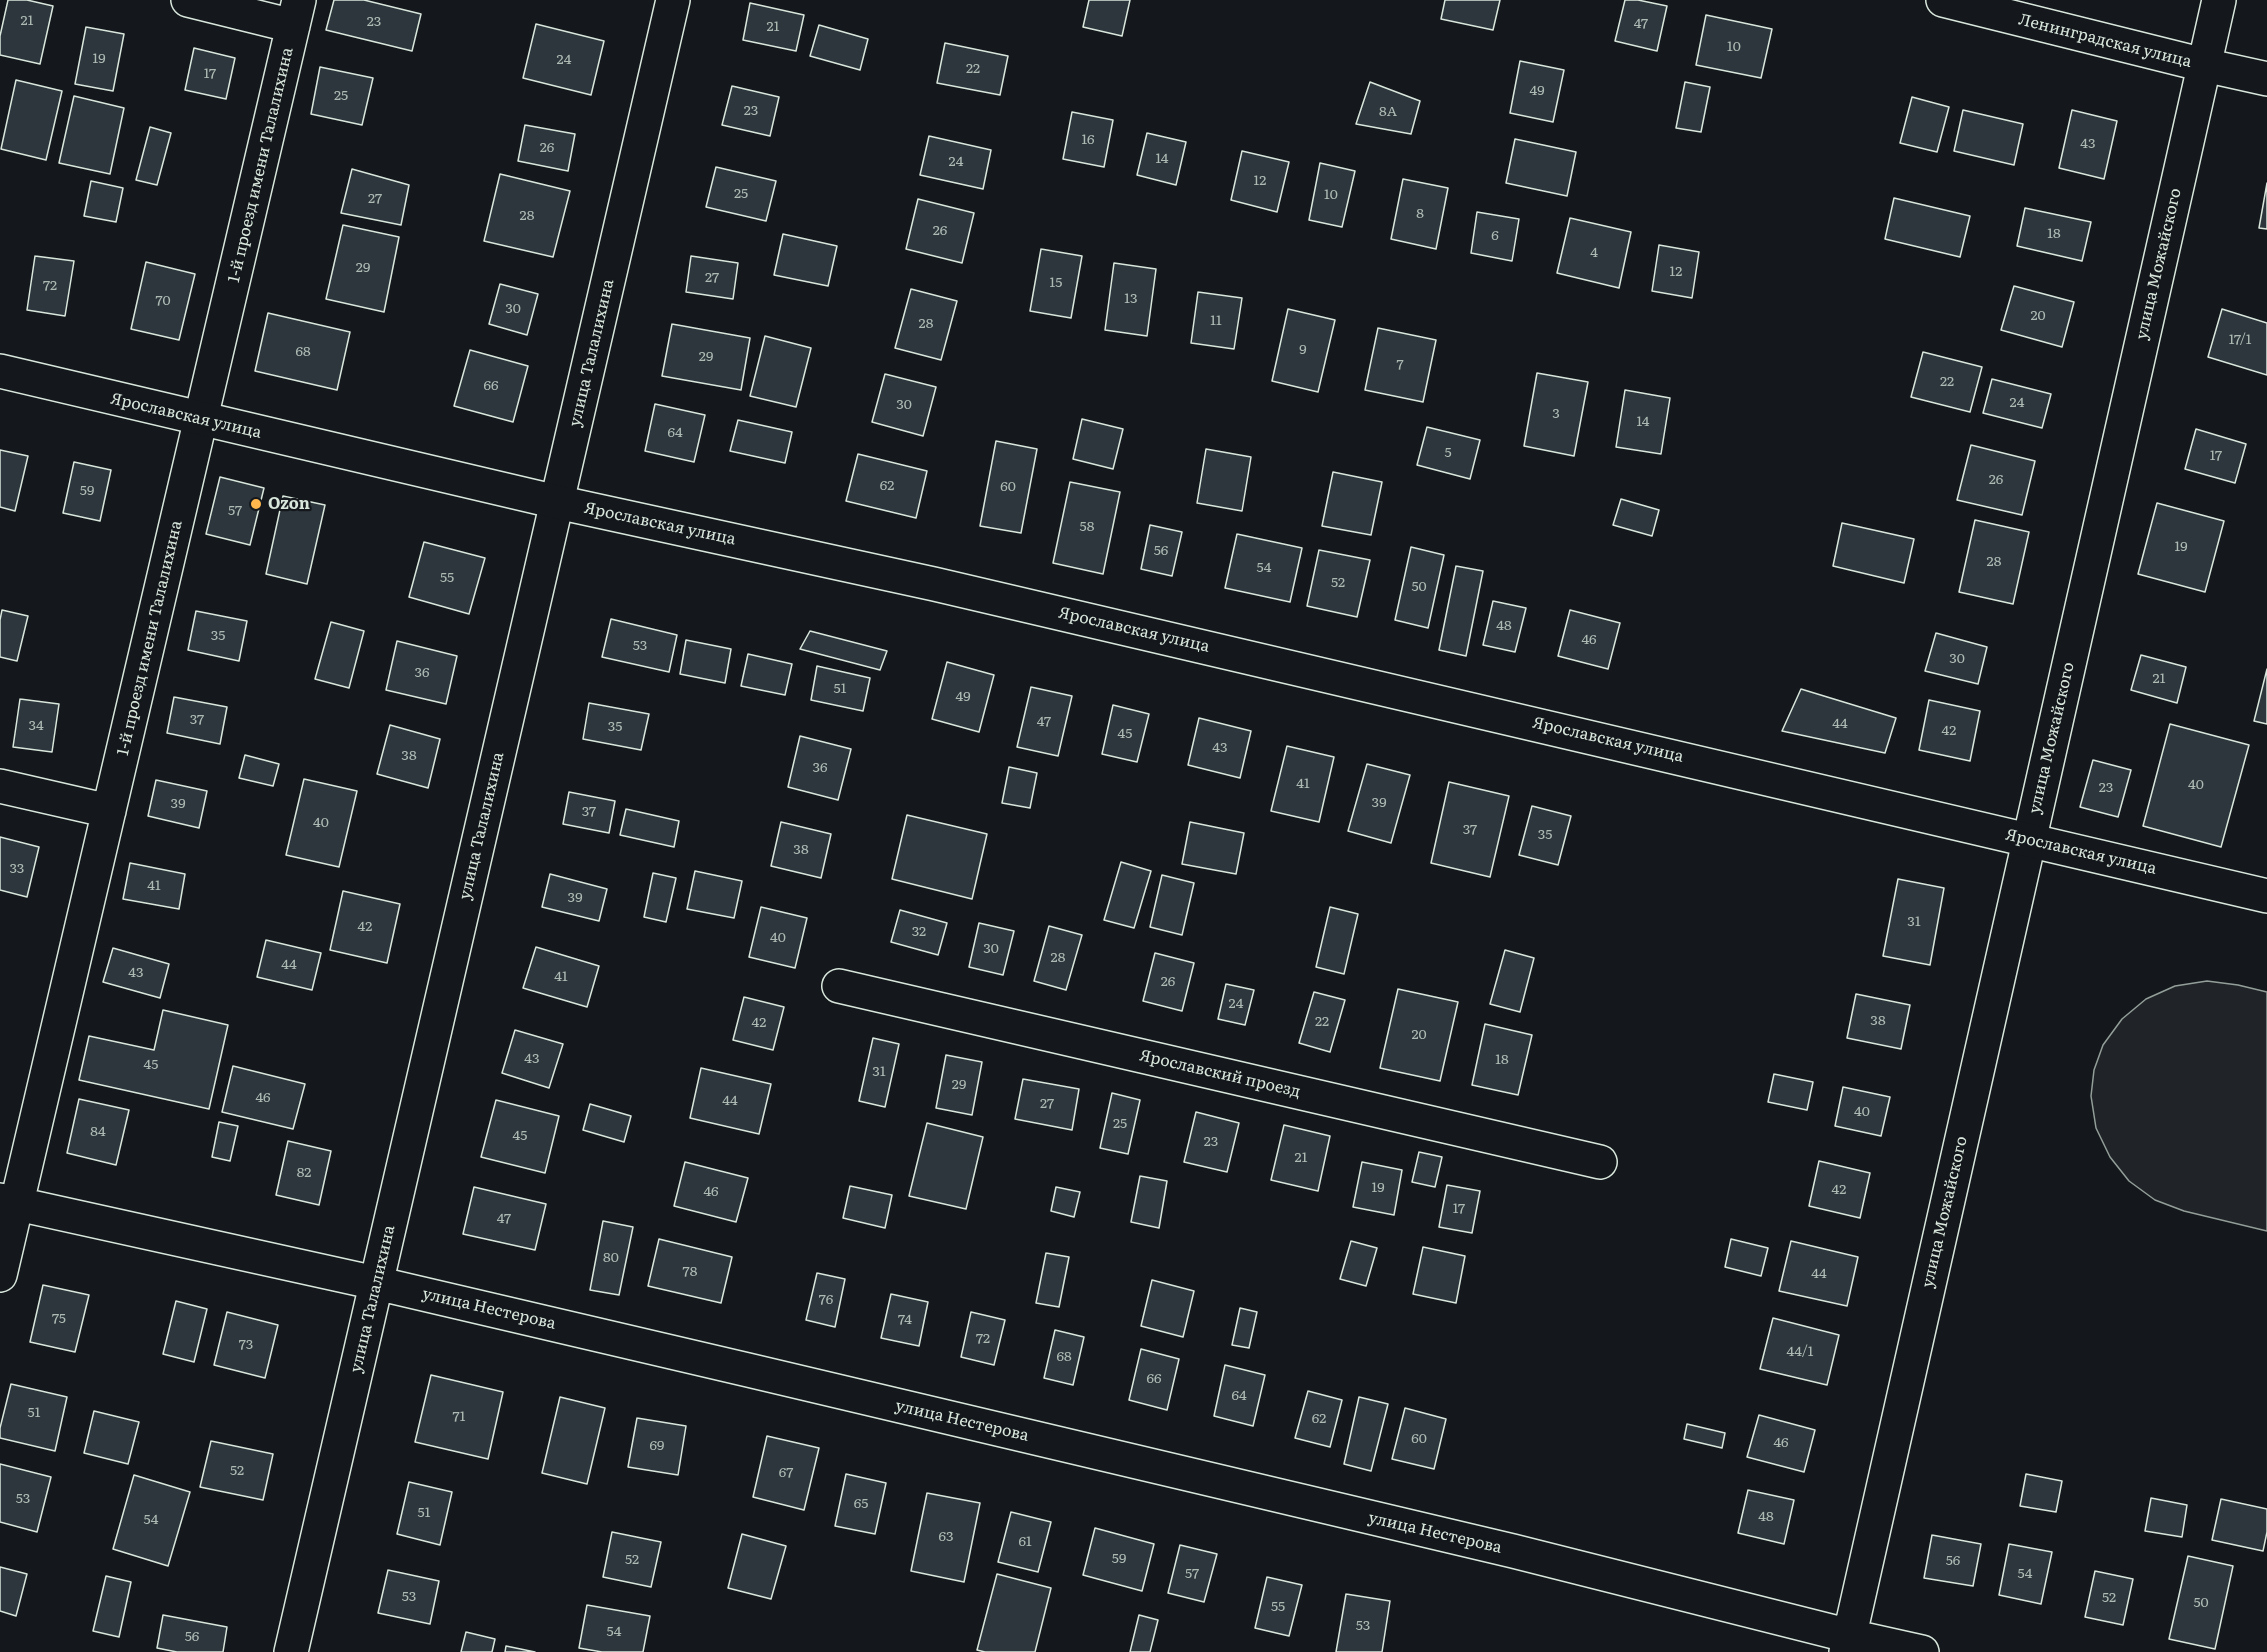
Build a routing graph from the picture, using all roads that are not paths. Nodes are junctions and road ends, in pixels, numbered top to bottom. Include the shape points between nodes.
1 (188, 0) edge
2 (673, 0) edge
3 (1943, 0) edge
4 (2219, 0) edge
5 (296, 13) edge
6 (2204, 65) junction
7 (2267, 79) edge
8 (0, 371) edge
9 (201, 420) junction
10 (557, 502) junction
11 (0, 786) edge
12 (109, 811) junction
13 (2029, 840) junction
14 (2267, 896) edge
15 (839, 986) dead end
16 (1600, 1162) dead end
17 (8, 1202) edge
18 (0, 1275) edge
19 (376, 1283) junction
20 (1848, 1644) edge
21 (291, 1652) edge
22 (1922, 1652) edge

1 - 5 street
2 - 10 street, улица Талалихина
3 - 6 street, Ленинградская улица
4 - 6 street, улица Можайского
5 - 9 street, 1-й проезд имени Талалихина
6 - 7 street, Ленинградская улица
6 - 13 street, улица Можайского
8 - 9 street, Ярославская улица
9 - 10 street, Ярославская улица
9 - 12 street, 1-й проезд имени Талалихина
10 - 13 street, Ярославская улица via 934,584
10 - 19 street, улица Талалихина
11 - 12 street
12 - 17 street, 1-й проезд имени Талалихина
13 - 14 street, Ярославская улица
13 - 20 street, улица Можайского
15 - 16 street, Ярославский проезд
17 - 18 street, 1-й проезд имени Талалихина
17 - 19 street, улица Нестерова
19 - 20 street, улица Нестерова via 1514,1551
19 - 21 street, улица Талалихина
20 - 22 street, улица Нестерова

